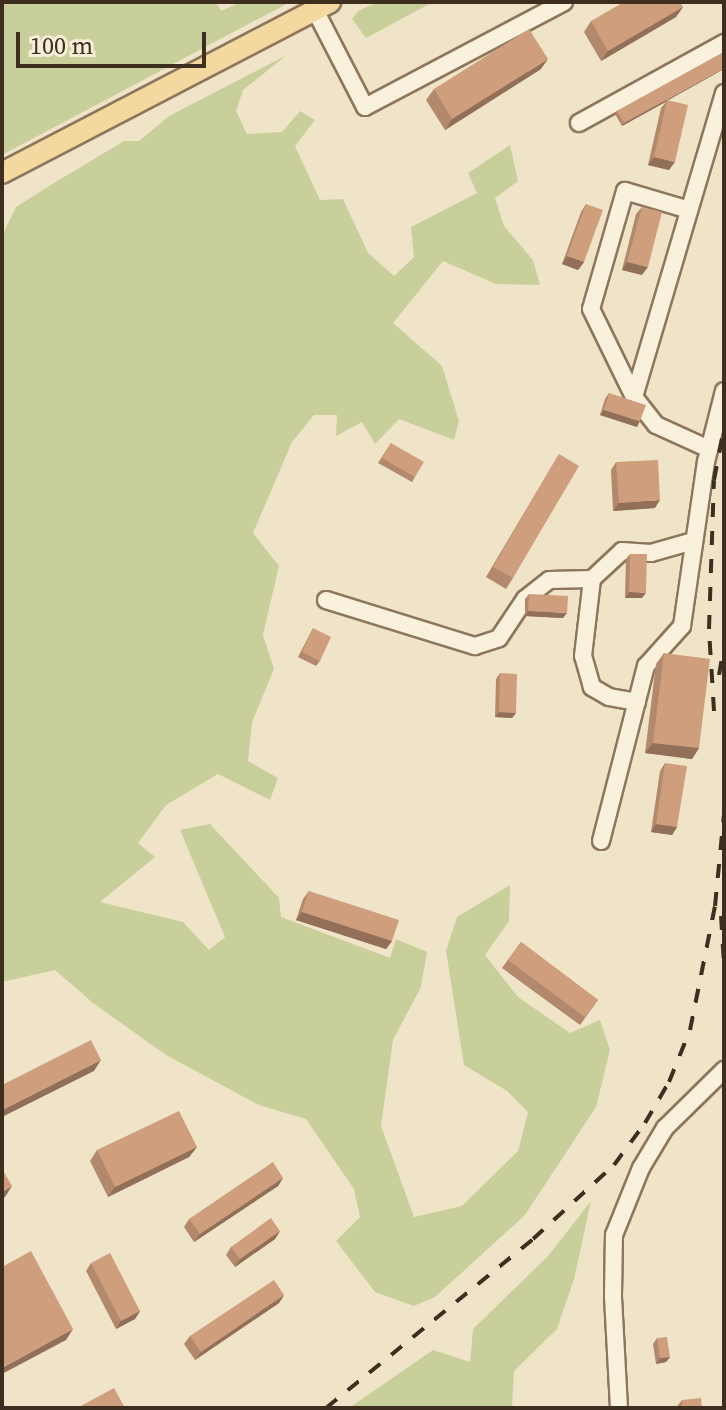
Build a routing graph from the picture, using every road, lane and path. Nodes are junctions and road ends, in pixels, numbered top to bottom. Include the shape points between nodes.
1 (564, 2) edge
2 (322, 6) edge
3 (724, 43) edge
4 (724, 93) edge
5 (579, 123) dead end
6 (2, 173) edge
7 (689, 210) junction
8 (724, 391) edge
9 (634, 397) junction
10 (709, 449) junction
11 (693, 541) junction
12 (592, 579) junction
13 (326, 600) dead end
14 (637, 702) junction
15 (601, 841) dead end
16 (724, 1070) edge
17 (619, 1408) edge

1 - 2 street via 365,107
2 - 6 main road
3 - 5 street
4 - 7 street
7 - 9 street
7 - 9 street via 625,191 591,309
8 - 10 street
9 - 10 street via 656,425
10 - 11 street
11 - 12 street via 651,553 622,551
11 - 14 street via 682,626 646,666
12 - 13 street via 549,580 525,599 499,638 475,646
12 - 14 street via 583,656 592,687 609,697
14 - 15 street
16 - 17 street via 665,1128 641,1168 614,1235

